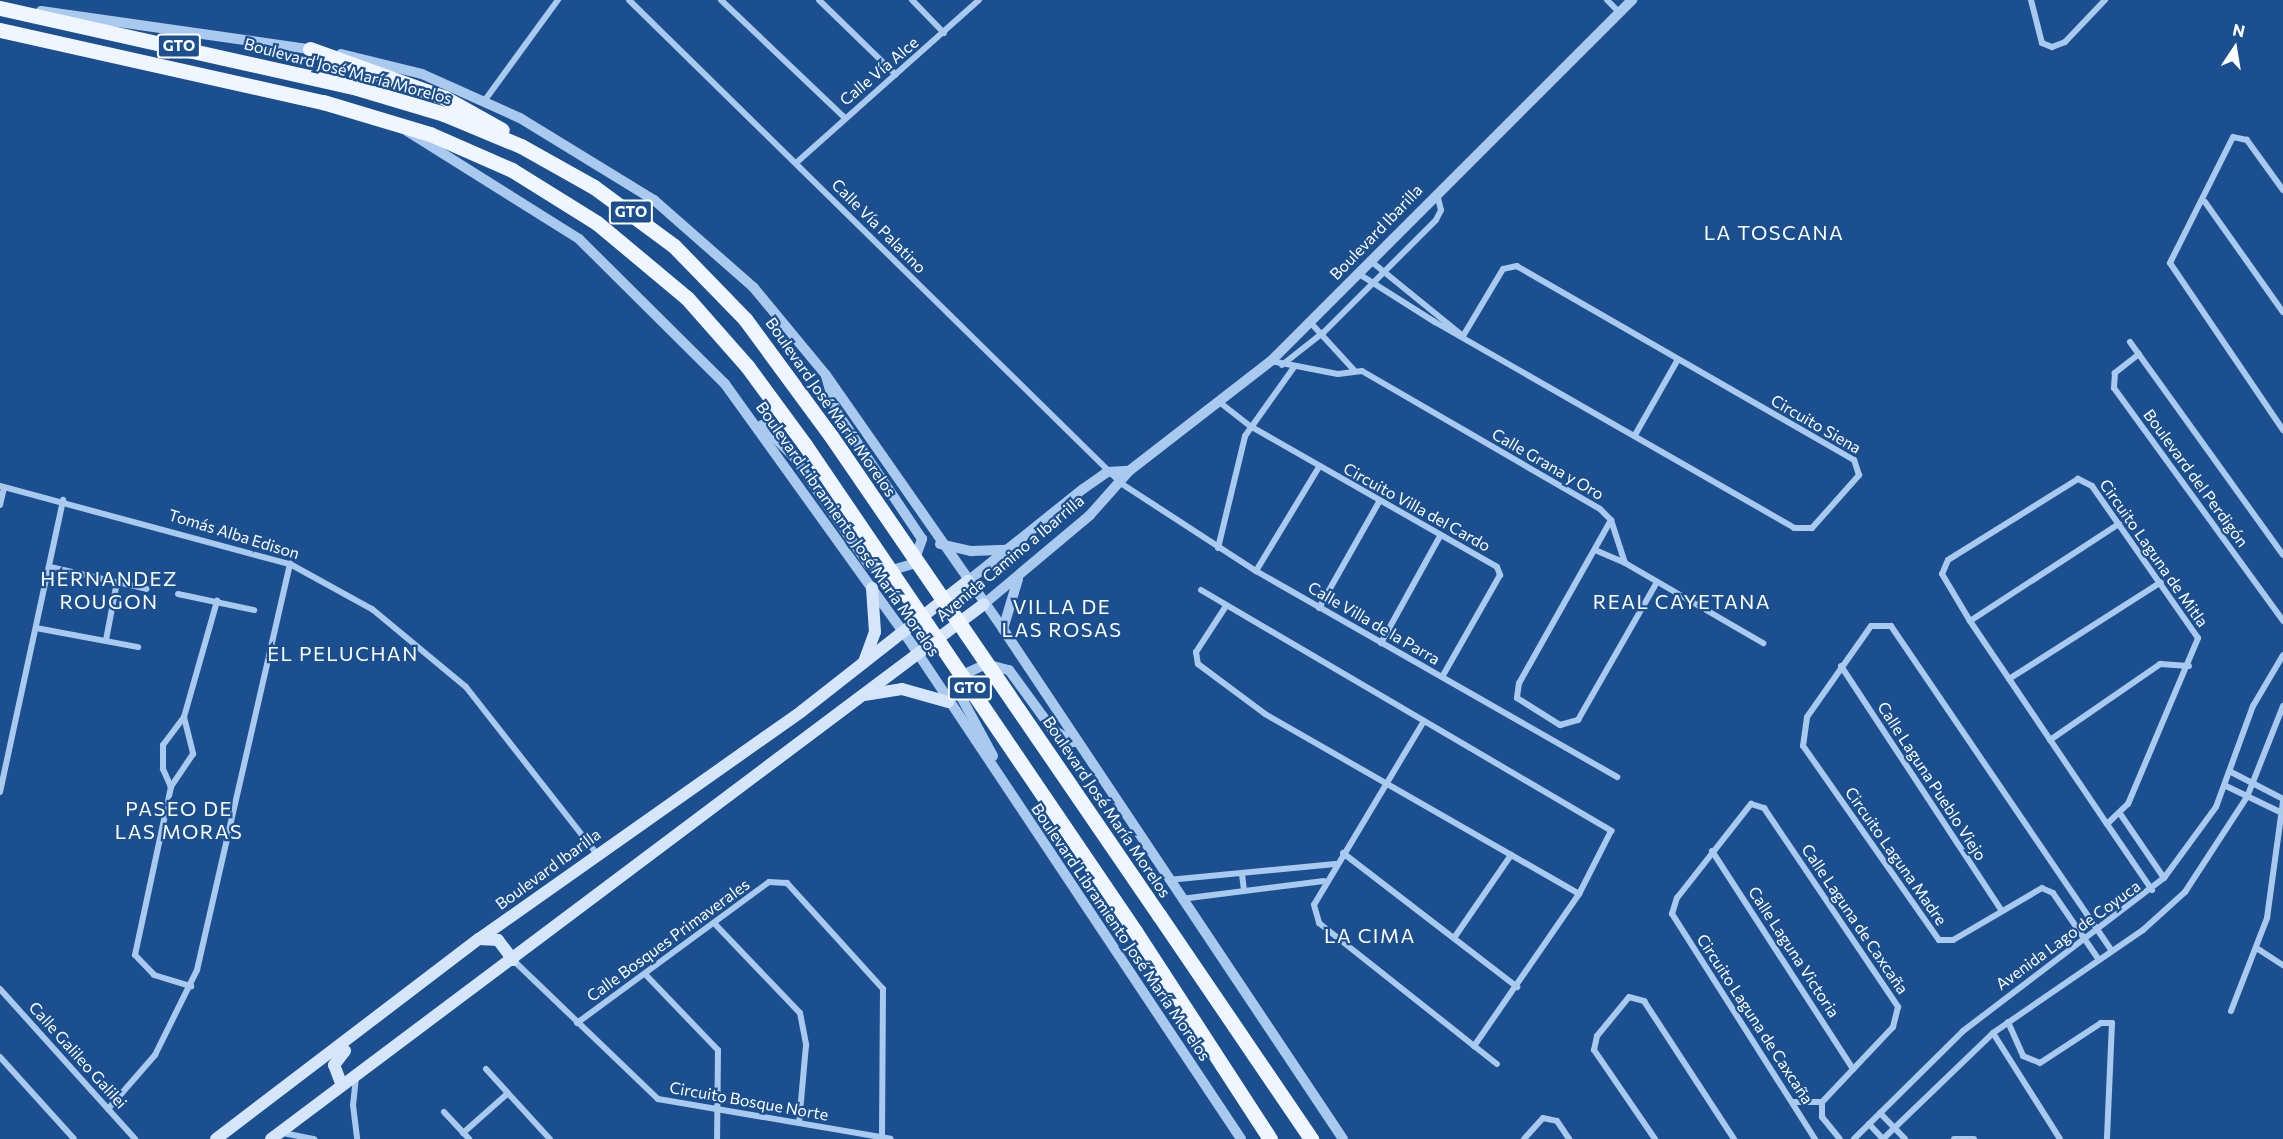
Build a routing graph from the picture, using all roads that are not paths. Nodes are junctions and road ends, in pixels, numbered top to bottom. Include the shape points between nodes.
1 (558, 0) edge
2 (629, 0) edge
3 (721, 0) edge
4 (819, 0) edge
5 (912, 0) edge
6 (979, 0) edge
7 (1607, 0) edge
8 (1632, 0) edge
9 (2031, 0) edge
10 (2105, 0) edge
11 (0, 8) edge
12 (1619, 12) junction
13 (0, 30) edge
14 (944, 33) junction
15 (310, 49) junction
16 (896, 75) junction
17 (484, 99) junction
18 (845, 118) junction
19 (392, 121) junction
20 (521, 146) junction
21 (796, 163) junction
22 (2283, 190) edge
23 (1436, 193) junction
24 (2205, 202) junction
25 (1372, 262) junction
26 (1385, 273) junction
27 (1359, 274) junction
28 (1373, 285) junction
29 (2283, 312) edge
30 (1310, 322) junction
31 (1324, 332) junction
32 (1462, 336) junction
33 (2130, 342) dead end
34 (2139, 354) junction
35 (1677, 361) junction
36 (1276, 363) junction
37 (1294, 367) junction
38 (1354, 370) junction
39 (826, 375) junction
40 (1218, 401) junction
41 (752, 418) junction
42 (1250, 426) junction
43 (2283, 430) edge
44 (1635, 435) junction
45 (1319, 467) junction
46 (1129, 471) junction
47 (1107, 472) junction
48 (1122, 484) junction
49 (2, 486) edge
50 (63, 500) junction
51 (1379, 502) junction
52 (0, 505) edge
53 (1611, 520) junction
54 (2120, 524) junction
55 (1440, 536) junction
56 (940, 544) junction
57 (1218, 548) junction
58 (1008, 550) junction
59 (1595, 550) junction
60 (2283, 555) edge
61 (290, 564) junction
62 (1625, 564) junction
63 (50, 567) junction
64 (1256, 571) junction
65 (1021, 573) junction
66 (968, 581) junction
67 (117, 582) junction
68 (1657, 582) junction
69 (2161, 582) junction
70 (872, 588) junction
71 (147, 590) dead end
72 (1201, 590) dead end
73 (178, 594) dead end
74 (216, 601) junction
75 (984, 604) junction
76 (1226, 606) junction
77 (1319, 608) junction
78 (254, 610) dead end
79 (1970, 621) junction
80 (2283, 621) edge
81 (36, 628) junction
82 (1003, 629) junction
83 (904, 633) junction
84 (106, 640) junction
85 (1381, 643) junction
86 (1763, 643) dead end
87 (138, 647) dead end
88 (919, 654) junction
89 (2283, 655) edge
90 (864, 664) junction
91 (1841, 666) junction
92 (2189, 666) junction
93 (1442, 677) junction
94 (2009, 680) junction
95 (860, 695) junction
96 (948, 702) junction
97 (2283, 706) edge
98 (184, 717) junction
99 (1424, 721) junction
100 (2050, 740) junction
101 (1075, 743) junction
102 (2231, 772) junction
103 (999, 776) junction
104 (1617, 777) dead end
105 (2253, 783) junction
106 (1390, 785) junction
107 (2226, 786) junction
108 (171, 787) junction
109 (0, 792) edge
110 (2247, 797) junction
111 (2283, 800) edge
112 (2281, 812) edge
113 (2121, 815) junction
114 (2107, 824) junction
115 (1712, 851) junction
116 (1343, 853) junction
117 (597, 854) junction
118 (1511, 855) junction
119 (1335, 864) junction
120 (1242, 874) junction
121 (2164, 878) junction
122 (2276, 879) junction
123 (1168, 880) junction
124 (1324, 880) junction
125 (2283, 883) edge
126 (2152, 890) junction
127 (1244, 891) junction
128 (1579, 894) junction
129 (1181, 900) junction
130 (2001, 910) junction
131 (714, 923) junction
132 (2098, 932) junction
133 (1454, 938) junction
134 (479, 939) junction
135 (2086, 940) junction
136 (2258, 949) junction
137 (2112, 951) junction
138 (513, 960) junction
139 (2099, 960) junction
140 (2283, 965) edge
141 (645, 974) junction
142 (191, 986) junction
143 (1517, 987) junction
144 (0, 988) edge
145 (387, 1011) junction
146 (2231, 1011) dead end
147 (578, 1023) junction
148 (2008, 1023) junction
149 (1993, 1033) junction
150 (1474, 1046) junction
151 (0, 1057) edge
152 (1497, 1064) dead end
153 (486, 1069) dead end
154 (1853, 1069) junction
155 (358, 1070) junction
156 (341, 1083) junction
157 (508, 1093) junction
158 (1794, 1102) junction
159 (1822, 1102) junction
160 (108, 1109) junction
161 (718, 1111) junction
162 (444, 1112) dead end
163 (1880, 1113) junction
164 (799, 1123) junction
165 (1869, 1124) junction
166 (1894, 1128) junction
167 (463, 1133) junction
168 (275, 1136) edge
169 (882, 1137) junction
170 (74, 1139) edge
171 (135, 1139) edge
172 (216, 1139) edge
173 (314, 1139) edge
174 (357, 1139) edge
175 (469, 1139) edge
176 (550, 1139) edge
177 (717, 1139) edge
178 (891, 1139) edge
179 (1241, 1139) edge
180 (1270, 1139) edge
181 (1311, 1139) edge
182 (1343, 1139) edge
183 (1524, 1139) edge
184 (1569, 1139) edge
185 (1655, 1139) edge
186 (1734, 1139) edge
187 (1815, 1139) edge
188 (1840, 1139) edge
189 (1854, 1139) edge
190 (1882, 1139) edge
191 (1905, 1139) edge
192 (1954, 1139) edge
193 (1974, 1139) edge
194 (2060, 1139) edge
195 (2107, 1139) edge

1 - 17 street
2 - 21 street, Calle Vía Palatino
3 - 18 street
4 - 16 street
5 - 14 street
6 - 14 street, Calle Vía Alce
7 - 12 street
8 - 12 street, Boulevard Ibarilla
9 - 10 street via 2048,46 2065,42
11 - 15 street, Boulevard José María Morelos
11 - 20 main road, Boulevard José María Morelos / GTO via 357,88 444,114
12 - 23 street, Boulevard Ibarilla
13 - 19 main road, GTO via 221,76
14 - 16 street, Calle Vía Alce
15 - 17 street, Boulevard José María Morelos via 422,74
15 - 20 main road via 445,98
16 - 18 street, Calle Vía Alce
17 - 39 street, Boulevard José María Morelos via 615,174 690,227 754,288
18 - 21 street, Calle Vía Alce
19 - 41 street, Boulevard Libramiento José María Morelos via 579,239 704,361
19 - 180 main road, GTO, bridge via 512,170 628,246 721,333 805,445 1135,931
20 - 181 main road, Boulevard José María Morelos / GTO, bridge via 594,187 674,246 745,319 831,436
21 - 47 street, Calle Vía Palatino
22 - 24 street via 2247,140 2233,136
23 - 25 street, Boulevard Ibarilla
23 - 26 street via 1439,215
24 - 29 street
24 - 43 street via 2171,257 2170,268
25 - 26 street, Circuito Siena
25 - 27 street, Boulevard Ibarilla
26 - 28 street
26 - 32 street, Circuito Siena
27 - 28 street, Circuito Siena
27 - 30 street, Boulevard Ibarilla
28 - 31 street
28 - 32 street, Circuito Siena
30 - 31 street, Calle Grana y Oro
30 - 36 street, Boulevard Ibarilla
31 - 36 street
31 - 38 street, Calle Grana y Oro
32 - 35 street, Circuito Siena via 1503,269 1513,265
32 - 44 street, Circuito Siena
33 - 34 street, Boulevard del Perdigón
34 - 60 street, Boulevard del Perdigón
34 - 80 street, Boulevard del Perdigón via 2115,373 2114,388
35 - 44 street
35 - 44 street, Circuito Siena via 1854,460 1858,475 1815,525 1800,530
36 - 37 street
36 - 40 street, Boulevard Ibarilla
37 - 38 street via 1338,374
37 - 42 street
38 - 53 street, Calle Grana y Oro via 1600,509
39 - 41 street via 836,411 922,538 913,564 885,572 869,566 783,444
39 - 56 street, Boulevard José María Morelos
40 - 42 street, Circuito Villa del Cardo
40 - 46 street, Boulevard Ibarilla
41 - 70 street, Boulevard Libramiento José María Morelos
42 - 45 street, Circuito Villa del Cardo
42 - 57 street
45 - 51 street, Circuito Villa del Cardo
45 - 64 street
46 - 47 street
46 - 48 street, Boulevard Ibarilla
47 - 48 street, Calle Vía Palatino
47 - 58 street, Avenida Camino a Ibarrilla
48 - 57 street, Calle Villa de la Parra
48 - 65 street, Avenida Camino a Ibarrilla
49 - 50 street, Tomás Alba Edison
49 - 52 street
50 - 61 street, Tomás Alba Edison
50 - 63 street
51 - 55 street, Circuito Villa del Cardo
51 - 77 street
53 - 59 street
53 - 62 street, Calle Grana y Oro
54 - 69 street, Circuito Laguna de Mitla
54 - 79 street
54 - 79 street, Circuito Laguna de Mitla via 2088,482 2078,479 1948,560 1942,578
55 - 85 street
55 - 93 street, Circuito Villa del Cardo via 1497,567 1500,575
56 - 58 street via 971,551
56 - 66 street, Boulevard José María Morelos
57 - 64 street, Calle Villa de la Parra
58 - 66 street, Avenida Camino a Ibarrilla
59 - 62 street
59 - 68 street via 1517,691 1522,703 1560,725 1578,720
61 - 117 street, Tomás Alba Edison via 372,609 466,687
61 - 142 street
62 - 68 street
63 - 67 street
63 - 81 street
64 - 77 street, Calle Villa de la Parra
65 - 75 street, Avenida Camino a Ibarrilla
65 - 82 street via 1007,601
66 - 75 street
66 - 83 main road, Avenida Camino a Ibarrilla
67 - 71 street
67 - 84 street
68 - 86 street
69 - 92 street, Circuito Laguna de Mitla via 2196,632
69 - 94 street
70 - 83 street, Boulevard Libramiento José María Morelos
70 - 90 main road via 874,632
72 - 76 street
73 - 74 street
74 - 78 street
74 - 98 street
75 - 82 street
75 - 88 main road, Avenida Camino a Ibarrilla
76 - 99 street
76 - 106 street via 1196,652 1198,664 1265,714
77 - 85 street, Calle Villa de la Parra
79 - 94 street, Circuito Laguna de Mitla
81 - 84 street
81 - 109 street
82 - 101 street
83 - 88 street, Boulevard Libramiento José María Morelos
83 - 90 main road, Boulevard Ibarilla
84 - 87 street
85 - 93 street, Calle Villa de la Parra
88 - 95 main road
88 - 96 street, Boulevard Libramiento José María Morelos
89 - 102 street, Avenida Lago de Coyuca via 2253,706
90 - 117 main road, Boulevard Ibarilla
91 - 130 street, Calle Laguna Pueblo Viejo
91 - 130 street, Circuito Laguna Madre via 1801,730 1803,746 1932,933 1953,940
91 - 132 street via 1877,623 1891,626
92 - 100 street via 2160,664
92 - 113 street, Circuito Laguna de Mitla
93 - 104 street, Calle Villa de la Parra
94 - 100 street, Circuito Laguna de Mitla
95 - 96 main road via 902,689
95 - 138 main road
96 - 103 street, Boulevard Libramiento José María Morelos
97 - 105 street
98 - 108 street via 193,754
98 - 108 street via 163,745 162,769
99 - 106 street
99 - 128 street via 1608,827 1611,836
100 - 114 street, Circuito Laguna de Mitla
101 - 103 street via 1052,729 1009,670 996,664 975,668 959,693
101 - 123 street
102 - 105 street
102 - 107 street, Avenida Lago de Coyuca
103 - 179 street, Boulevard Libramiento José María Morelos
105 - 110 street
105 - 111 street
106 - 116 street
106 - 118 street
107 - 110 street
107 - 121 street, Avenida Lago de Coyuca via 2194,842
108 - 142 street via 135,955 154,975
110 - 112 street
110 - 137 street via 2185,892
111 - 112 street
112 - 122 street
113 - 114 street
113 - 121 street
114 - 126 street, Circuito Laguna de Mitla
115 - 154 street, Calle Laguna Victoria
115 - 154 street, Calle Laguna de Caxcaña via 1751,804 1764,808 1896,1002 1893,1027
115 - 158 street, Circuito Laguna de Caxcaña via 1677,898 1672,915
116 - 119 street
116 - 133 street
117 - 134 main road, Boulevard Ibarilla
118 - 128 street
118 - 133 street
119 - 120 street
119 - 124 street
120 - 123 street
120 - 127 street
121 - 126 street, Avenida Lago de Coyuca
122 - 125 street
122 - 136 street
123 - 129 street
124 - 127 street
124 - 150 street via 1314,905 1320,923
126 - 132 street, Avenida Lago de Coyuca
127 - 129 street
128 - 143 street
129 - 182 street
130 - 135 street, Circuito Laguna Madre via 2036,889 2047,889
131 - 141 street, Calle Bosques Primaverales
131 - 164 street via 800,1013 806,1045
131 - 169 street, Calle Bosques Primaverales via 775,880 787,883 883,989
132 - 135 street, Avenida Lago de Coyuca
132 - 137 street
133 - 143 street
134 - 138 main road via 498,940
134 - 145 main road, Boulevard Ibarilla
135 - 139 street, Circuito Laguna Madre
135 - 163 street, Avenida Lago de Coyuca via 1963,1031
136 - 140 street
136 - 146 street
137 - 139 street
138 - 147 street, Circuito Bosque Norte
138 - 155 main road
139 - 148 street
141 - 147 street, Calle Bosques Primaverales
141 - 161 street via 718,1050
142 - 160 street via 155,1055
143 - 150 street
144 - 160 street, Calle Galileo Galilei
145 - 156 main road via 376,1028 335,1060
145 - 172 main road, Boulevard Ibarilla
147 - 161 street, Circuito Bosque Norte via 658,1099
148 - 149 street
148 - 195 street via 2023,1056 2040,1063 2101,1023 2112,1023
149 - 166 street
149 - 194 street
150 - 152 street
151 - 170 street
153 - 157 street
154 - 159 street, Calle Laguna de Caxcaña
155 - 156 main road
155 - 174 street via 352,1105
156 - 168 main road
157 - 167 street
157 - 176 street
158 - 159 street
158 - 187 street, Circuito Laguna de Caxcaña
159 - 188 street via 1822,1117
160 - 171 street, Calle Galileo Galilei
161 - 164 street, Circuito Bosque Norte
161 - 177 street
162 - 167 street
163 - 165 street, Avenida Lago de Coyuca
163 - 166 street
164 - 169 street, Circuito Bosque Norte
165 - 189 street, Avenida Lago de Coyuca
165 - 190 street
166 - 190 street
166 - 191 street
167 - 175 street
168 - 173 street
169 - 178 street, Circuito Bosque Norte
183 - 184 street via 1537,1121 1557,1121
185 - 186 street via 1597,1057 1597,1036 1629,998 1644,1001
192 - 193 street

